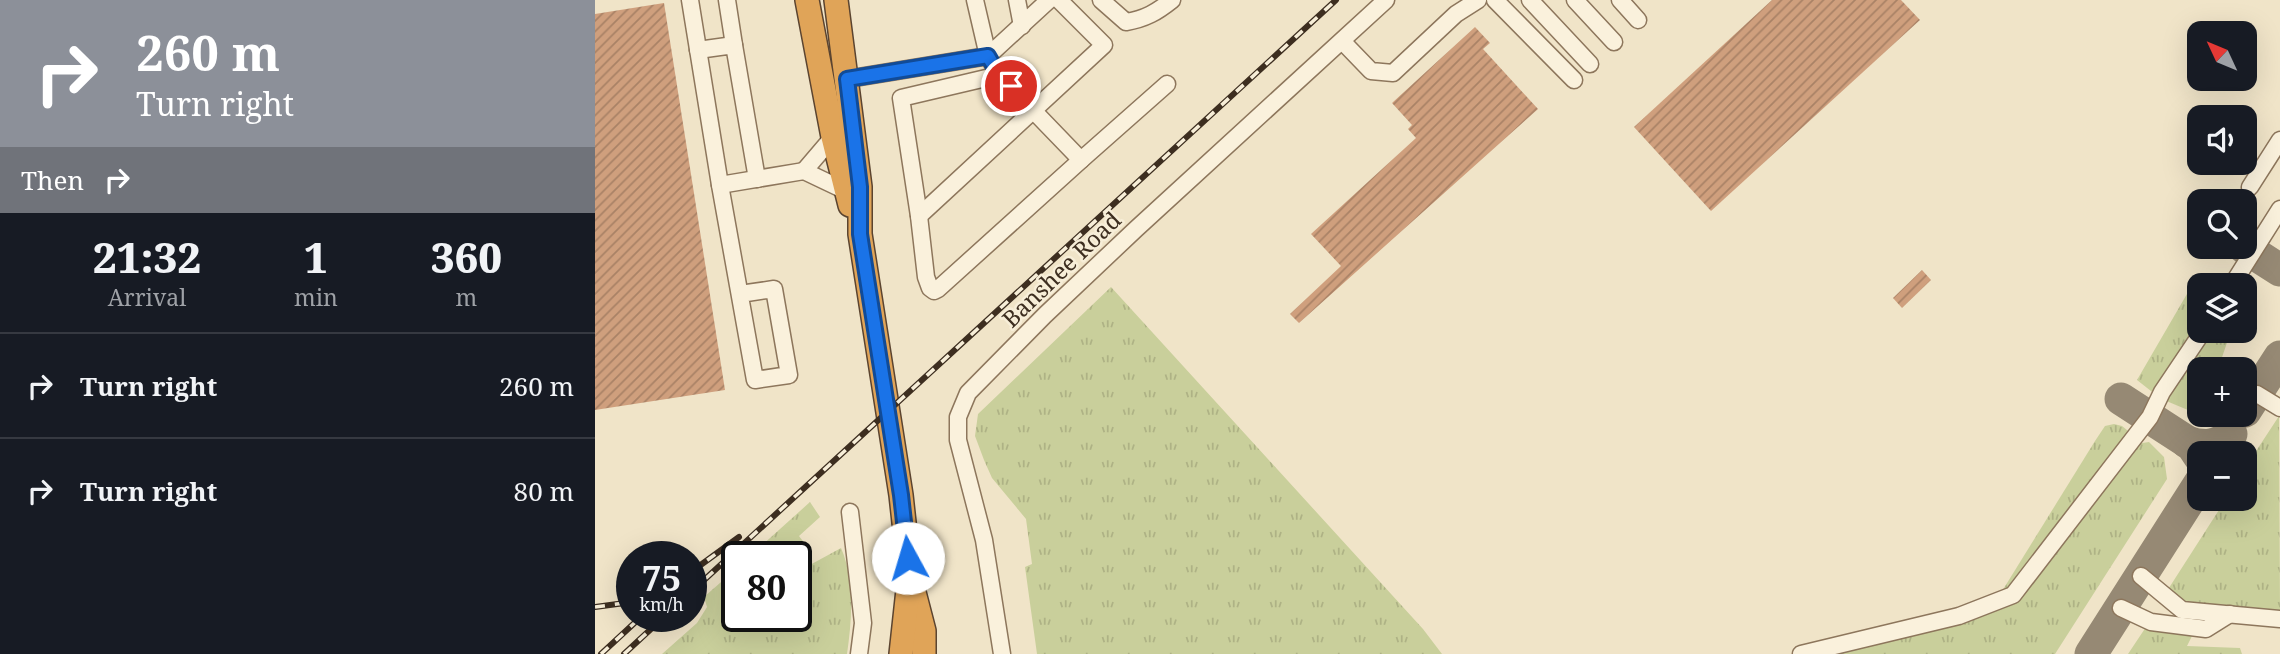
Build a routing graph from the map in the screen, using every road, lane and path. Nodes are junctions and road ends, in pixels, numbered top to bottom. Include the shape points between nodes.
1 (690, 0) edge
2 (727, 0) edge
3 (807, 0) edge
4 (836, 0) edge
5 (975, 0) edge
6 (1017, 0) edge
7 (1049, 0) edge
8 (1059, 0) edge
9 (1101, 0) edge
10 (1172, 0) edge
11 (1386, 0) edge
12 (1478, 0) edge
13 (1495, 0) edge
14 (1530, 0) edge
15 (1575, 0) edge
16 (1619, 0) edge
17 (1638, 20) dead end
18 (1022, 26) junction
19 (1342, 41) junction
20 (1614, 41) dead end
21 (734, 45) junction
22 (698, 50) junction
23 (988, 56) junction
24 (1590, 64) dead end
25 (999, 75) junction
26 (847, 79) junction
27 (1574, 80) dead end
28 (1167, 84) dead end
29 (1034, 111) junction
30 (833, 137) junction
31 (2280, 140) edge
32 (1081, 160) junction
33 (804, 171) junction
34 (757, 179) junction
35 (720, 185) junction
36 (2250, 187) dead end
37 (846, 191) junction
38 (2280, 209) edge
39 (919, 216) junction
40 (860, 234) junction
41 (2240, 273) edge
42 (740, 294) junction
43 (2195, 343) edge
44 (2257, 395) edge
45 (2280, 408) edge
46 (850, 512) dead end
47 (2141, 576) dead end
48 (910, 577) junction
49 (2121, 608) dead end
50 (2229, 614) junction
51 (2280, 619) edge
52 (859, 654) edge
53 (901, 654) edge
54 (924, 654) edge
55 (1002, 654) edge
56 (1801, 654) edge

1 - 22 street
2 - 21 street
3 - 30 highway
4 - 26 highway
5 - 23 street
6 - 18 street
7 - 18 street
8 - 29 street via 1104,45
9 - 10 street via 1126,22 1141,20
11 - 19 street, Banshee Road
12 - 19 street via 1456,14 1393,73 1371,71
13 - 27 street
14 - 24 street
15 - 20 street
16 - 17 street
18 - 23 street
19 - 55 street, Banshee Road via 1045,315 977,382 962,405 958,440 985,540
21 - 22 street
21 - 34 street
22 - 35 street
23 - 25 street
23 - 26 street
25 - 29 street
25 - 39 street via 901,98
26 - 40 highway via 860,187
28 - 32 street
29 - 32 street
29 - 39 street
30 - 33 street
30 - 37 highway
31 - 36 street
32 - 39 street via 934,291 926,277
33 - 34 street
33 - 37 street
34 - 35 street
35 - 42 street
37 - 40 highway
38 - 41 street
40 - 48 highway
42 - 42 street via 755,380 789,375 774,289
43 - 56 street via 2150,418 2013,595 1959,616
44 - 45 street
46 - 52 street via 863,623
47 - 50 street via 2182,610
48 - 53 highway
48 - 54 highway
49 - 50 street via 2151,622 2207,629
50 - 51 street

